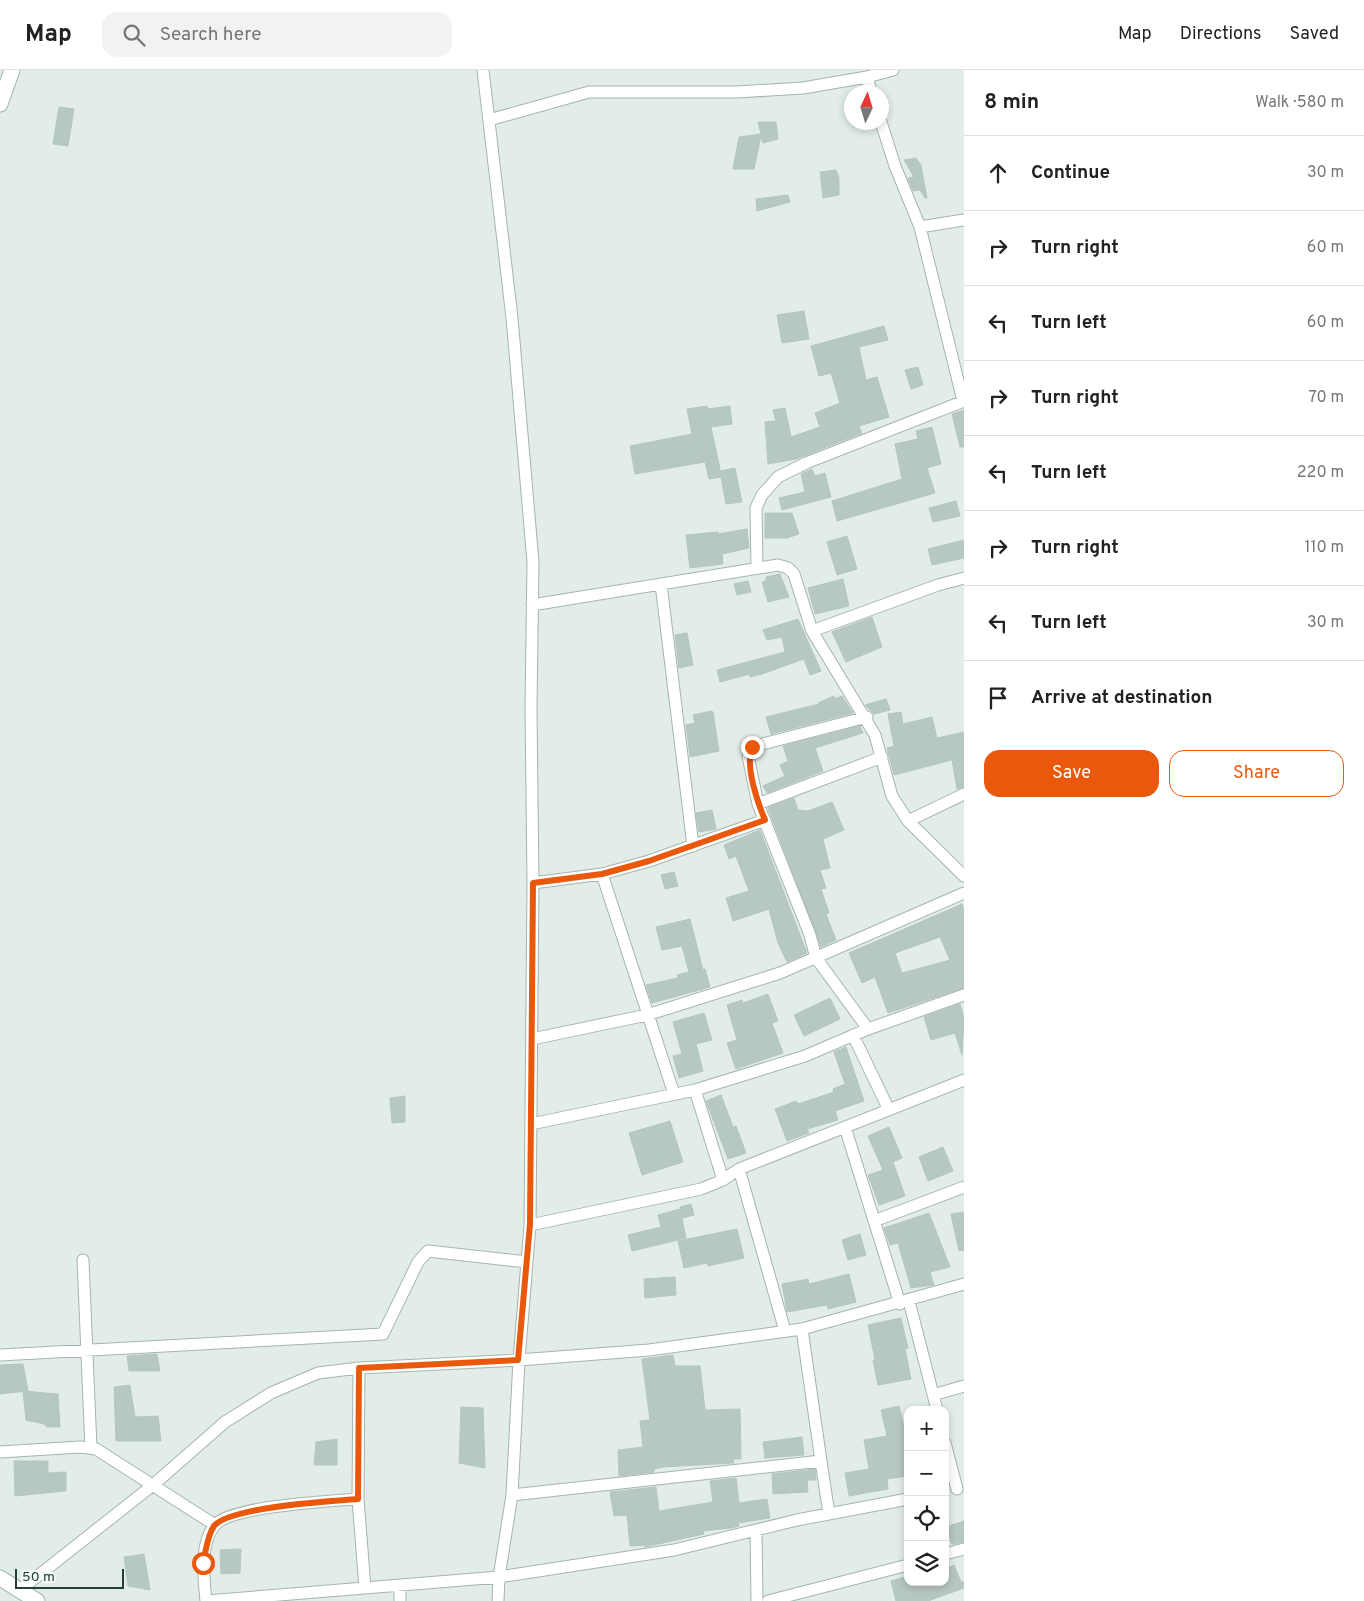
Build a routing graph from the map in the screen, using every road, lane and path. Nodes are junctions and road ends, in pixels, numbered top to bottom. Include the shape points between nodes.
1 (12, 70) edge
2 (483, 70) edge
3 (893, 70) edge
4 (866, 77) junction
5 (869, 85) edge
6 (0, 104) edge
7 (489, 120) junction
8 (884, 130) edge
9 (964, 220) edge
10 (920, 227) junction
11 (964, 401) edge
12 (757, 568) junction
13 (964, 578) edge
14 (661, 584) junction
15 (532, 605) junction
16 (812, 630) junction
17 (867, 717) junction
18 (882, 757) junction
19 (964, 794) edge
20 (758, 804) junction
21 (765, 820) junction
22 (908, 820) junction
23 (692, 846) junction
24 (602, 874) junction
25 (964, 876) edge
26 (533, 883) junction
27 (964, 894) edge
28 (816, 958) junction
29 (964, 995) edge
30 (647, 1015) junction
31 (868, 1029) junction
32 (853, 1035) junction
33 (532, 1039) junction
34 (964, 1080) edge
35 (695, 1090) junction
36 (674, 1094) junction
37 (888, 1110) junction
38 (531, 1124) junction
39 (845, 1128) junction
40 (739, 1169) junction
41 (723, 1180) junction
42 (964, 1187) edge
43 (874, 1222) junction
44 (530, 1224) junction
45 (83, 1260) dead end
46 (527, 1262) junction
47 (964, 1284) edge
48 (905, 1302) junction
49 (802, 1329) junction
50 (785, 1331) junction
51 (87, 1351) junction
52 (0, 1355) edge
53 (518, 1360) junction
54 (359, 1368) junction
55 (964, 1386) edge
56 (933, 1395) junction
57 (936, 1406) edge
58 (91, 1448) junction
59 (947, 1451) edge
60 (0, 1452) edge
61 (820, 1461) junction
62 (153, 1485) junction
63 (955, 1490) edge
64 (512, 1495) junction
65 (358, 1499) junction
66 (904, 1500) edge
67 (829, 1514) junction
68 (215, 1525) junction
69 (756, 1530) junction
70 (964, 1549) edge
71 (949, 1553) edge
72 (904, 1566) edge
73 (499, 1577) junction
74 (0, 1578) edge
75 (400, 1585) junction
76 (365, 1588) junction
77 (20, 1590) junction
78 (306, 1597) edge
79 (37, 1601) edge
80 (206, 1601) edge
81 (400, 1601) edge
82 (498, 1601) edge
83 (757, 1601) edge
84 (768, 1601) edge

1 - 6 main road
2 - 7 street
3 - 4 street
4 - 5 street
4 - 7 street via 803,88 737,92 588,92
7 - 15 street via 513,328 532,562
8 - 10 street
9 - 10 street
10 - 11 street
11 - 12 street via 778,477 762,495 756,508
12 - 14 street
12 - 16 street via 778,565 794,574
13 - 16 street
14 - 15 street
14 - 23 street
15 - 26 street
16 - 17 street
17 - 18 street
17 - 20 street via 752,747 748,756
18 - 20 street
18 - 22 street via 892,796
19 - 22 street
20 - 21 street
21 - 23 street
21 - 28 street via 810,934
22 - 25 street
23 - 24 street
24 - 26 street
24 - 30 street
26 - 33 street
27 - 28 street
28 - 30 street via 780,973
28 - 31 street
29 - 31 street
30 - 33 street
30 - 36 street
31 - 32 street
32 - 35 street via 805,1056
32 - 37 street
33 - 38 street
34 - 37 street
35 - 36 street
35 - 41 street
36 - 38 street
37 - 39 street
38 - 44 street
39 - 40 street
39 - 43 street
40 - 41 street
40 - 50 street
41 - 44 street via 701,1189
42 - 43 street
43 - 48 street
44 - 46 street
45 - 51 street
46 - 51 street via 428,1251 418,1262 383,1334
46 - 53 street
47 - 48 street
48 - 49 street
48 - 56 street
49 - 50 street
49 - 61 street
50 - 53 street via 649,1350
51 - 52 street
51 - 58 street
53 - 54 street
53 - 64 street
54 - 62 street via 318,1373 271,1393 225,1422
54 - 65 street
55 - 56 street
56 - 57 street
58 - 60 street
58 - 62 street via 107,1454
59 - 63 street
61 - 64 street
61 - 67 street
62 - 68 street
62 - 77 street
64 - 73 street
65 - 68 street via 288,1505 231,1517
65 - 76 street
66 - 67 street
67 - 69 street
68 - 80 street via 203,1563
69 - 73 street via 674,1550
69 - 83 street
70 - 71 street
72 - 84 street
73 - 75 street
73 - 82 street
74 - 77 main road
75 - 76 street
75 - 81 street
76 - 78 street
77 - 79 main road
78 - 80 street

